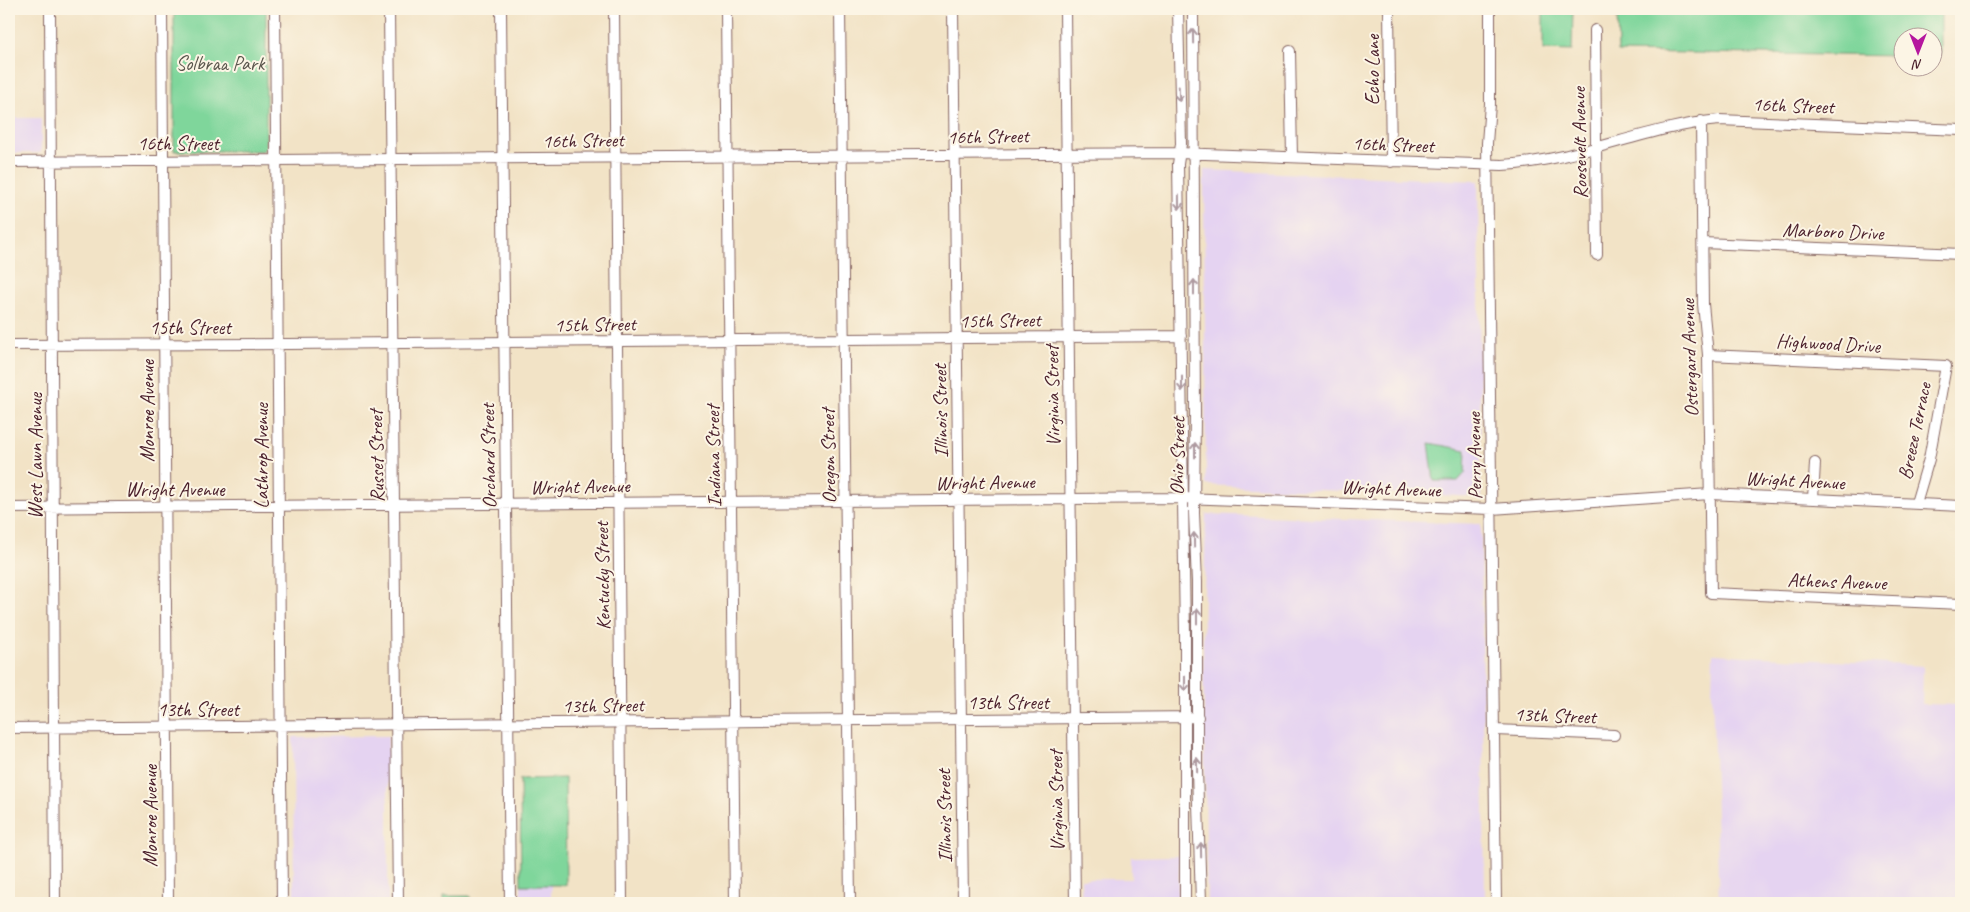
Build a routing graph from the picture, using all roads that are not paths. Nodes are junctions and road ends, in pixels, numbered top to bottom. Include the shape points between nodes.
1 (50, 9) edge
2 (162, 9) edge
3 (275, 9) edge
4 (389, 9) edge
5 (501, 9) edge
6 (614, 9) edge
7 (726, 9) edge
8 (840, 9) edge
9 (953, 9) edge
10 (1065, 9) edge
11 (1178, 9) edge
12 (1193, 9) edge
13 (1390, 9) edge
14 (1490, 9) edge
15 (1595, 30) dead end
16 (1290, 51) dead end
17 (1701, 122) junction
18 (1961, 130) edge
19 (1596, 148) junction
20 (1067, 153) junction
21 (1179, 153) junction
22 (1194, 153) junction
23 (954, 154) junction
24 (842, 155) junction
25 (728, 156) junction
26 (615, 157) junction
27 (503, 158) junction
28 (1292, 158) junction
29 (390, 159) junction
30 (276, 160) junction
31 (50, 161) junction
32 (163, 161) junction
33 (9, 162) edge
34 (1391, 162) junction
35 (1487, 165) junction
36 (1703, 243) junction
37 (1961, 254) edge
38 (1597, 255) dead end
39 (1181, 336) junction
40 (1069, 337) junction
41 (956, 338) junction
42 (844, 339) junction
43 (729, 340) junction
44 (617, 341) junction
45 (505, 342) junction
46 (392, 343) junction
47 (164, 344) junction
48 (278, 344) junction
49 (9, 345) edge
50 (52, 345) junction
51 (1708, 355) junction
52 (1946, 366) joint
53 (1181, 407) junction
54 (1195, 414) junction
55 (1815, 463) dead end
56 (1710, 494) junction
57 (1182, 498) junction
58 (1070, 499) junction
59 (1194, 499) junction
60 (1813, 499) junction
61 (958, 500) junction
62 (846, 501) junction
63 (731, 502) junction
64 (618, 503) junction
65 (1916, 503) junction
66 (506, 504) junction
67 (394, 505) junction
68 (279, 506) junction
69 (1961, 506) edge
70 (53, 507) junction
71 (164, 507) junction
72 (9, 508) edge
73 (1492, 509) junction
74 (1711, 593) joint
75 (1961, 604) edge
76 (1198, 717) junction
77 (1185, 718) junction
78 (1073, 719) junction
79 (961, 720) junction
80 (848, 721) junction
81 (733, 722) junction
82 (620, 723) junction
83 (508, 724) junction
84 (396, 725) junction
85 (280, 726) junction
86 (167, 727) junction
87 (9, 728) edge
88 (54, 728) junction
89 (1495, 730) junction
90 (1614, 735) dead end
91 (55, 903) edge
92 (168, 903) edge
93 (282, 903) edge
94 (398, 903) edge
95 (510, 903) edge
96 (622, 903) edge
97 (735, 903) edge
98 (850, 903) edge
99 (963, 903) edge
100 (1075, 903) edge
101 (1185, 903) edge
102 (1201, 903) edge
103 (1496, 903) edge

1 - 31 street, West Lawn Avenue
2 - 32 street, Monroe Avenue
3 - 30 street, Lathrop Avenue
4 - 29 street, Russet Street
5 - 27 street, Orchard Street
6 - 26 street, Kentucky Street
7 - 25 street, Indiana Street
8 - 24 street, Oregon Street
9 - 23 street, Illinois Street
10 - 20 street, Virginia Street
11 -> 21 street, Ohio Street
22 -> 12 street, Ohio Street
13 - 34 street, Echo Lane
14 - 35 street, Perry Avenue
15 - 19 street, Roosevelt Avenue
16 - 28 street
17 - 18 street, 16th Street via 1734,120
17 - 19 street, 16th Street
17 - 36 street, Ostergard Avenue
19 - 35 street, 16th Street via 1541,161
19 - 38 street, Roosevelt Avenue
20 - 21 street, 16th Street
20 - 23 street, 16th Street
20 - 40 street, Virginia Street
21 - 22 street, 16th Street
21 -> 39 street, Ohio Street
22 - 28 street, 16th Street
54 -> 22 street, Ohio Street
23 - 24 street, 16th Street
23 - 41 street, Illinois Street
24 - 25 street, 16th Street
24 - 42 street, Oregon Street
25 - 26 street, 16th Street
25 - 43 street, Indiana Street
26 - 27 street, 16th Street
26 - 44 street, Kentucky Street
27 - 29 street, 16th Street
27 - 45 street, Orchard Street
28 - 34 street, 16th Street
29 - 30 street, 16th Street
29 - 46 street, Russet Street
30 - 32 street, 16th Street
30 - 48 street, Lathrop Avenue
31 - 32 street, 16th Street
31 - 33 street, 16th Street
31 - 50 street, West Lawn Avenue
32 - 47 street, Monroe Avenue
34 - 35 street, 16th Street
35 - 73 street, Perry Avenue
36 - 37 street, Marboro Drive
36 - 51 street, Ostergard Avenue via 1703,304
39 - 40 street, 15th Street
39 -> 53 street, Ohio Street
40 - 41 street, 15th Street
40 - 58 street, Virginia Street
41 - 42 street, 15th Street
41 - 61 street, Illinois Street
42 - 43 street, 15th Street
42 - 62 street, Oregon Street
43 - 44 street, 15th Street
43 - 63 street, Indiana Street
44 - 45 street, 15th Street
44 - 64 street, Kentucky Street
45 - 46 street, 15th Street
45 - 66 street, Orchard Street
46 - 48 street, 15th Street
46 - 67 street, Russet Street
47 - 48 street, 15th Street
47 - 50 street, 15th Street
47 - 71 street, Monroe Avenue
48 - 68 street, Lathrop Avenue
49 - 50 street, 15th Street
50 - 70 street, West Lawn Avenue
51 - 52 street, Highwood Drive
51 - 56 street, Ostergard Avenue
52 - 65 street, Breeze Terrace via 1929,459
53 - 54 street
53 - 57 street, Ohio Street
59 -> 54 street, Ohio Street
55 - 60 street
56 - 60 street, Wright Avenue
56 - 73 street, Wright Avenue
56 - 74 street, Ostergard Avenue
57 - 58 street, Wright Avenue
57 - 59 street, Wright Avenue
57 -> 77 street, Ohio Street
58 - 61 street, Wright Avenue
58 - 78 street, Virginia Street
59 - 73 street, Wright Avenue
76 -> 59 street, Ohio Street
60 - 65 street, Wright Avenue
61 - 62 street, Wright Avenue
61 - 79 street, Illinois Street
62 - 63 street, Wright Avenue
62 - 80 street, Oregon Street
63 - 64 street, Wright Avenue
63 - 81 street, Indiana Street
64 - 66 street, Wright Avenue
64 - 82 street, Kentucky Street
65 - 69 street, Wright Avenue
66 - 67 street, Wright Avenue
66 - 83 street, Orchard Street
67 - 68 street, Wright Avenue
67 - 84 street, Russet Street
68 - 71 street, Wright Avenue
68 - 85 street, Lathrop Avenue
70 - 71 street, Wright Avenue
70 - 72 street, Wright Avenue
70 - 88 street, West Lawn Avenue
71 - 86 street, Monroe Avenue
73 - 89 street, Perry Avenue
74 - 75 street, Athens Avenue
76 - 77 street, 13th Street
102 -> 76 street, Ohio Street
77 - 78 street, 13th Street
77 - 101 street, Ohio Street
78 - 79 street, 13th Street
78 - 100 street, Virginia Street
79 - 80 street, 13th Street
79 - 99 street, Illinois Street
80 - 81 street, 13th Street
80 - 98 street, Oregon Street
81 - 82 street, 13th Street
81 - 97 street, Indiana Street
82 - 83 street, 13th Street
82 - 96 street, Kentucky Street
83 - 84 street, 13th Street
83 - 95 street, Orchard Street
84 - 85 street, 13th Street
84 - 94 street, Russet Street
85 - 86 street, 13th Street
85 - 93 street, Lathrop Avenue
86 - 88 street, 13th Street
86 - 92 street, Monroe Avenue
87 - 88 street, 13th Street
88 - 91 street, West Lawn Avenue
89 - 90 street, 13th Street
89 - 103 street, Perry Avenue

